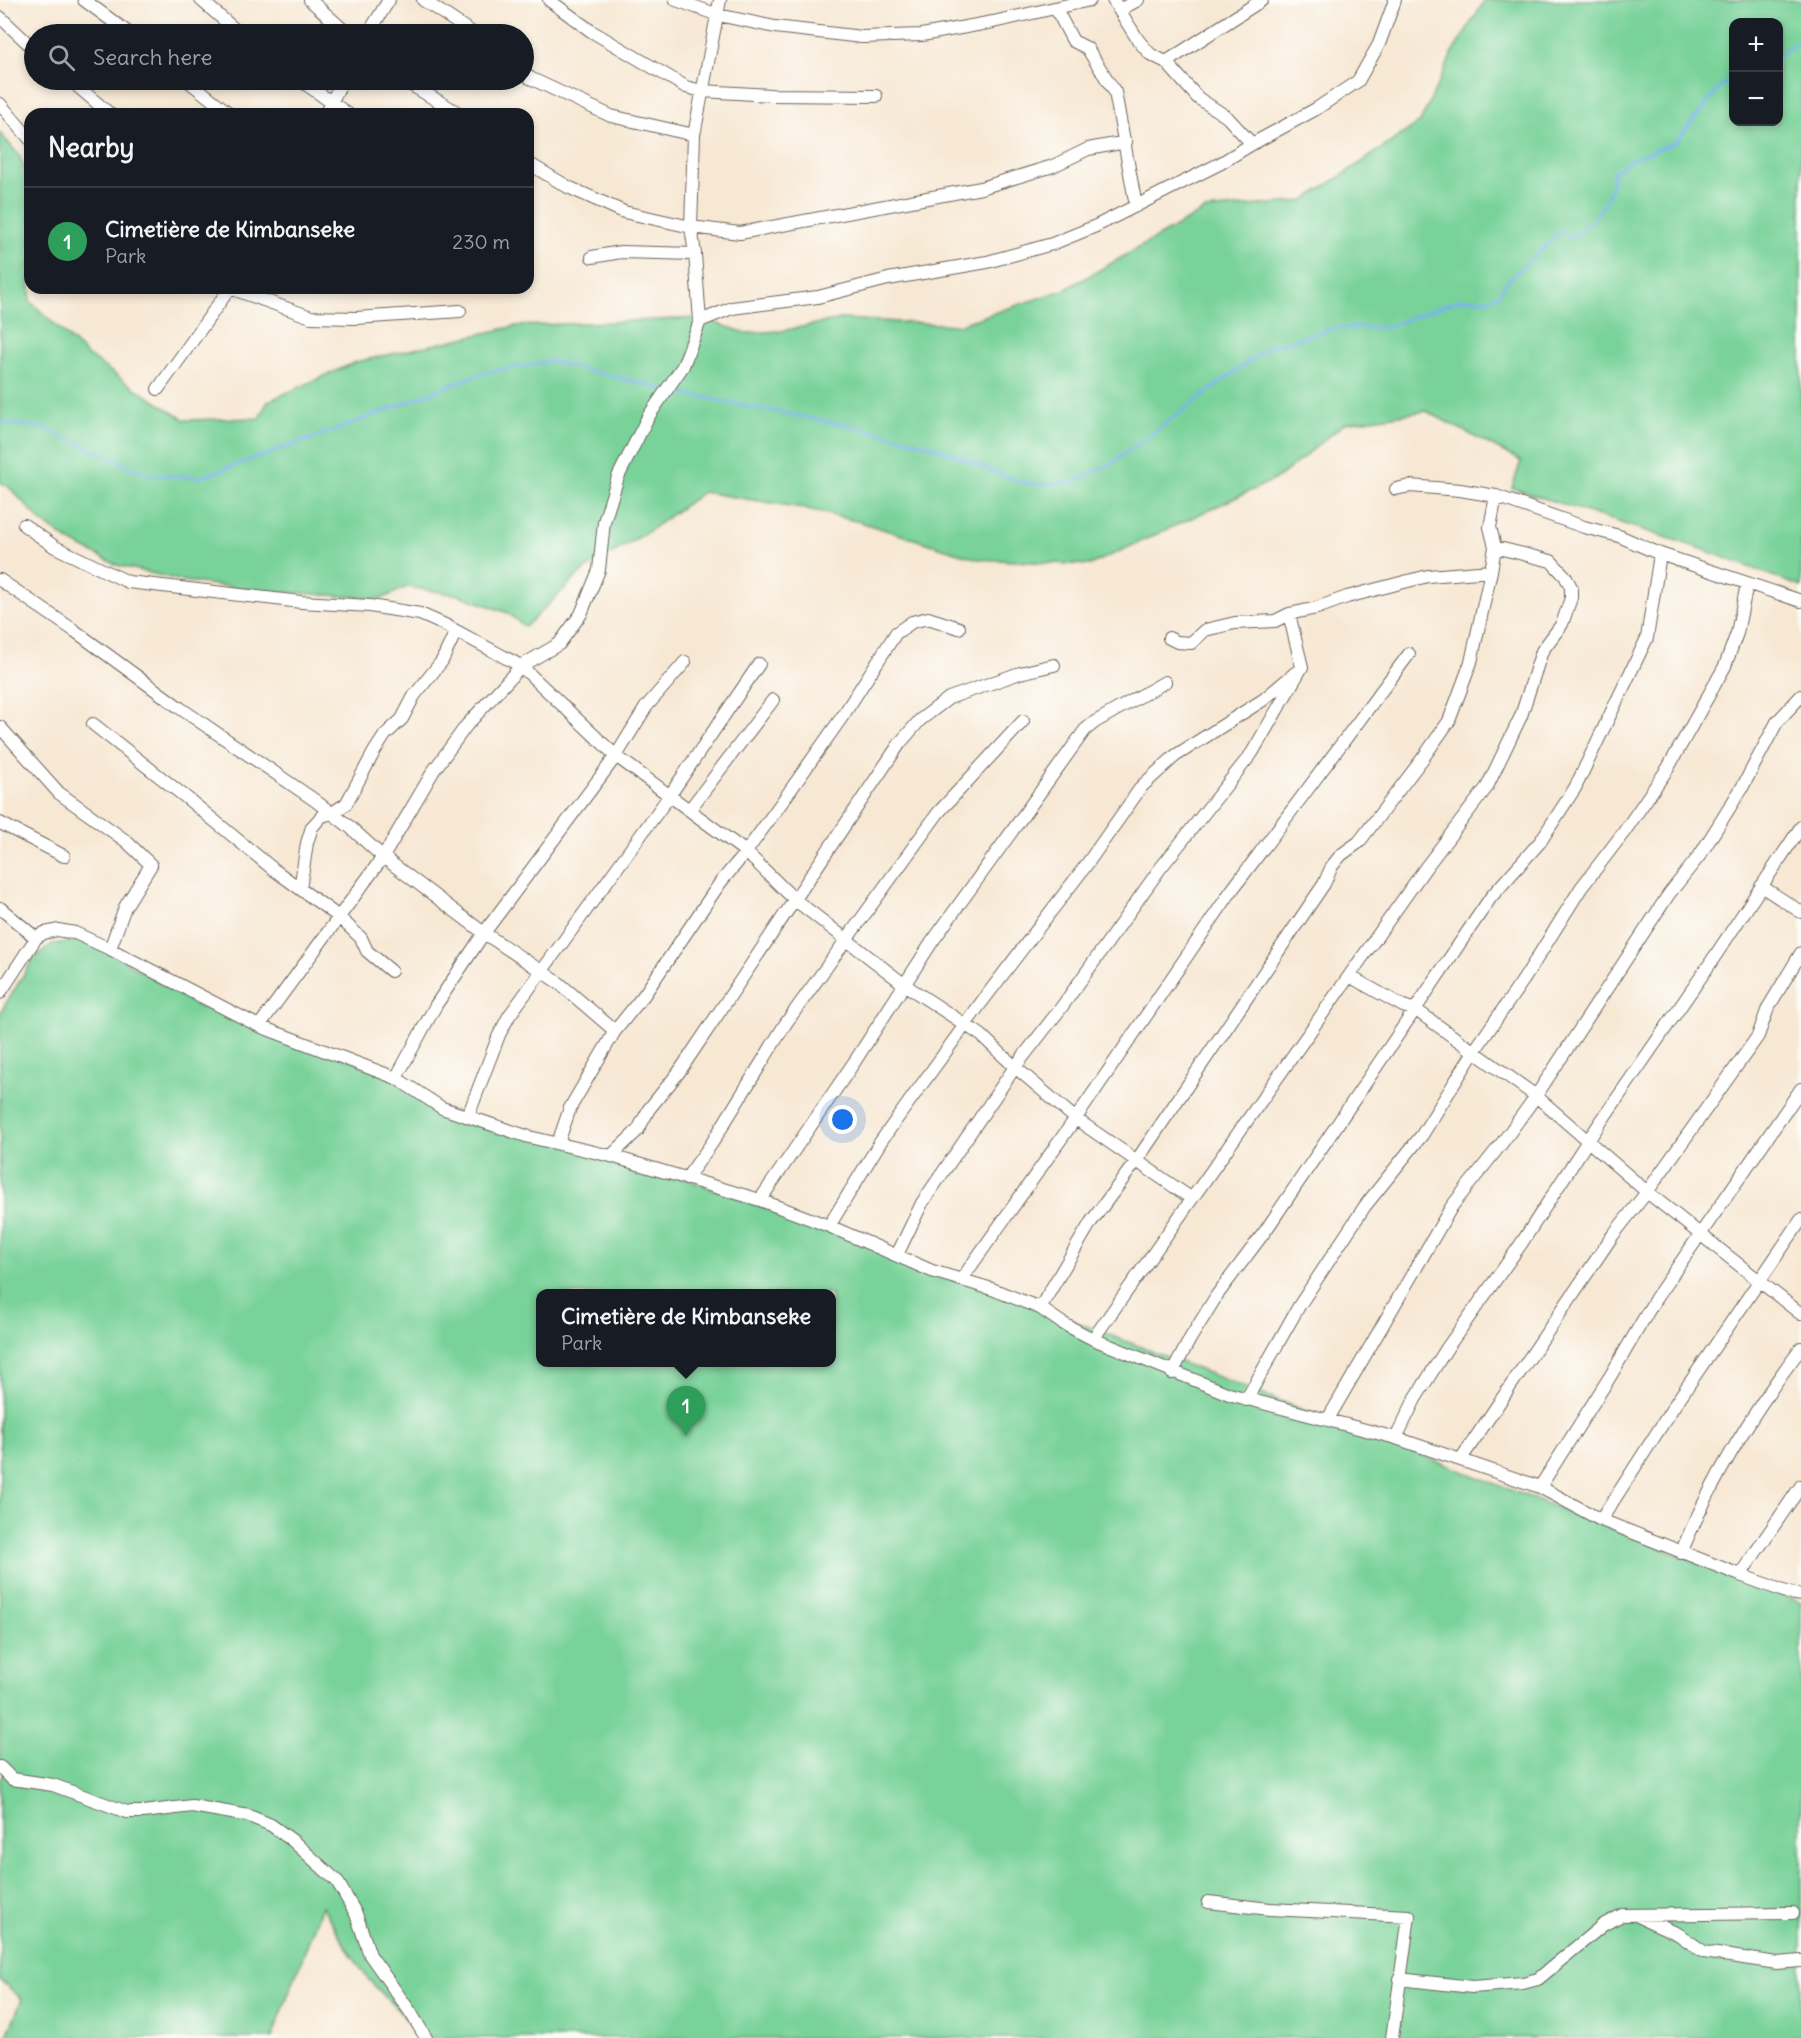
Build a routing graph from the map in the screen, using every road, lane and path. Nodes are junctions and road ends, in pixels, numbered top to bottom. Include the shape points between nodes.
1 (84, 0) edge
2 (201, 0) edge
3 (310, 0) edge
4 (389, 0) edge
5 (423, 0) edge
6 (549, 0) edge
7 (676, 0) edge
8 (720, 0) edge
9 (1090, 0) edge
10 (1138, 0) edge
11 (1262, 0) edge
12 (1395, 0) edge
13 (1116, 5) edge
14 (1056, 9) junction
15 (718, 15) junction
16 (0, 18) edge
17 (116, 24) edge
18 (229, 24) edge
19 (337, 24) edge
20 (374, 24) edge
21 (459, 24) edge
22 (24, 40) edge
23 (1166, 62) junction
24 (534, 80) edge
25 (82, 90) edge
26 (200, 90) edge
27 (314, 90) edge
28 (338, 90) edge
29 (420, 90) edge
30 (702, 91) junction
31 (876, 96) dead end
32 (331, 102) junction
33 (0, 104) edge
34 (103, 108) edge
35 (222, 108) edge
36 (328, 108) edge
37 (340, 108) edge
38 (450, 108) edge
39 (24, 132) edge
40 (694, 135) junction
41 (1126, 142) junction
42 (1252, 144) junction
43 (534, 167) edge
44 (1136, 206) junction
45 (691, 227) junction
46 (695, 254) junction
47 (592, 257) dead end
48 (226, 294) edge
49 (247, 294) edge
50 (460, 311) dead end
51 (700, 321) junction
52 (159, 390) dead end
53 (1396, 489) dead end
54 (1496, 496) junction
55 (24, 525) dead end
56 (1495, 547) junction
57 (1660, 554) junction
58 (1491, 571) junction
59 (0, 580) edge
60 (1747, 584) junction
61 (1801, 601) edge
62 (1289, 614) junction
63 (959, 628) dead end
64 (456, 631) junction
65 (1169, 638) dead end
66 (1409, 654) dead end
67 (685, 662) dead end
68 (759, 664) dead end
69 (1054, 665) dead end
70 (520, 666) junction
71 (1302, 667) junction
72 (1165, 682) dead end
73 (1801, 696) edge
74 (773, 700) dead end
75 (1023, 720) dead end
76 (93, 724) dead end
77 (0, 727) edge
78 (616, 756) junction
79 (670, 795) junction
80 (690, 809) junction
81 (332, 813) junction
82 (0, 823) edge
83 (1801, 827) edge
84 (746, 852) junction
85 (64, 856) dead end
86 (383, 856) junction
87 (1761, 886) junction
88 (300, 889) junction
89 (794, 899) junction
90 (0, 908) edge
91 (1801, 912) edge
92 (339, 917) junction
93 (484, 933) junction
94 (36, 938) junction
95 (846, 939) junction
96 (110, 949) junction
97 (1801, 953) edge
98 (540, 970) junction
99 (392, 971) dead end
100 (1349, 976) junction
101 (904, 985) junction
102 (0, 993) edge
103 (1416, 1010) junction
104 (967, 1024) junction
105 (259, 1026) junction
106 (615, 1031) junction
107 (1474, 1050) junction
108 (1015, 1067) junction
109 (396, 1078) junction
110 (1801, 1089) edge
111 (1536, 1096) junction
112 (468, 1116) junction
113 (1076, 1119) junction
114 (1589, 1140) junction
115 (558, 1143) junction
116 (611, 1156) junction
117 (1137, 1160) junction
118 (686, 1179) junction
119 (1647, 1192) junction
120 (1192, 1199) junction
121 (760, 1200) junction
122 (1801, 1220) edge
123 (829, 1226) junction
124 (1699, 1234) junction
125 (897, 1254) junction
126 (961, 1280) junction
127 (1761, 1281) junction
128 (1040, 1308) junction
129 (1801, 1314) edge
130 (1093, 1339) junction
131 (1801, 1348) edge
132 (1172, 1373) junction
133 (1246, 1400) junction
134 (1328, 1419) junction
135 (1396, 1438) junction
136 (1461, 1459) junction
137 (1801, 1486) edge
138 (1540, 1487) junction
139 (1601, 1520) junction
140 (1681, 1553) junction
141 (1740, 1575) junction
142 (1801, 1595) edge
143 (2, 1770) edge
144 (1208, 1902) dead end
145 (1793, 1913) dead end
146 (1635, 1915) junction
147 (1801, 1961) edge
148 (1400, 1979) junction
149 (426, 2038) edge
150 (1392, 2038) edge

1 - 17 street
2 - 18 street
3 - 19 street
4 - 20 street
5 - 21 street
6 - 30 street via 639,61 686,87
7 - 15 street
8 - 15 street
9 - 14 street
10 - 13 street
11 - 23 street
12 - 42 street via 1379,44 1358,81
13 - 23 street via 1150,54
14 - 15 street via 922,35 862,37 775,27
14 - 41 street via 1073,41 1087,48 1115,92
15 - 30 street
16 - 22 street
23 - 42 street via 1198,98 1227,117
24 - 40 street via 611,116
25 - 34 street
26 - 35 street
27 - 32 street
28 - 32 street
29 - 38 street
30 - 31 street
30 - 40 street
32 - 36 street
32 - 37 street
33 - 39 street
40 - 45 street
41 - 44 street
41 - 45 street via 1088,149 1006,182 927,199 740,233
42 - 44 street
43 - 45 street via 624,212
44 - 51 street via 1028,252 818,297 732,308
45 - 46 street
46 - 47 street via 621,252
46 - 51 street
48 - 52 street
49 - 50 street via 311,317
51 - 70 street via 683,366 648,417 618,477 604,522 599,570 581,614 559,644
53 - 54 street via 1427,487
54 - 56 street via 1490,527
54 - 57 street via 1619,536
55 - 64 street via 55,547 128,582 370,606 420,614
56 - 58 street
56 - 100 street via 1551,561 1571,587 1571,598 1562,624 1542,651 1521,716 1487,787
57 - 60 street
57 - 103 street via 1647,638 1575,788 1540,842 1491,897
58 - 62 street via 1428,576
58 - 117 street via 1471,662 1449,721 1359,842 1332,866 1324,884
59 - 81 street
60 - 61 street
60 - 107 street via 1737,633 1725,666 1668,768 1581,888
62 - 65 street via 1275,621 1235,623 1205,630 1191,644
62 - 71 street
63 - 84 street via 928,618 912,622 896,633
64 - 70 street
64 - 81 street via 442,661 414,696 402,719 385,735 346,804
66 - 113 street via 1232,890
67 - 78 street via 646,707
68 - 79 street
69 - 89 street via 949,698 920,720 900,743
70 - 78 street
70 - 86 street via 466,726 434,770
71 - 104 street via 1263,700 1175,756 1142,786
71 - 108 street via 1252,753 1159,870
72 - 101 street via 1085,730
73 - 111 street via 1777,722 1700,855 1669,894
74 - 80 street
75 - 95 street via 938,813
76 - 88 street
77 - 96 street via 59,793 126,841 151,865 125,907
78 - 79 street
78 - 93 street
79 - 80 street
79 - 98 street
80 - 84 street
81 - 86 street
81 - 88 street via 322,816 312,827
82 - 85 street
83 - 87 street
84 - 89 street
84 - 106 street
86 - 92 street
86 - 93 street
87 - 91 street
87 - 114 street
88 - 92 street
89 - 95 street
89 - 116 street via 638,1130
90 - 94 street
92 - 99 street via 361,938 367,951
92 - 105 street
93 - 98 street
93 - 109 street via 436,1005
94 - 96 street via 58,930 75,933
94 - 102 street
95 - 101 street
95 - 118 street via 786,1023
96 - 105 street
97 - 119 street via 1768,1008 1758,1036
98 - 106 street
98 - 112 street via 499,1035
100 - 103 street
100 - 120 street
101 - 104 street
101 - 121 street
103 - 107 street
103 - 132 street via 1217,1295
104 - 108 street
104 - 123 street via 881,1141
105 - 109 street
106 - 115 street via 570,1108
107 - 111 street
107 - 133 street via 1422,1135 1365,1206 1299,1306
108 - 113 street
108 - 125 street via 922,1203
109 - 112 street via 442,1108
110 - 124 street
111 - 114 street
111 - 134 street via 1452,1206
112 - 115 street
113 - 117 street
113 - 126 street
114 - 119 street
114 - 135 street via 1420,1390
115 - 116 street
116 - 118 street
117 - 120 street
117 - 128 street via 1091,1222
118 - 121 street
119 - 124 street
119 - 136 street
120 - 130 street
121 - 123 street
122 - 127 street
123 - 125 street
124 - 127 street
124 - 138 street
125 - 126 street
126 - 128 street
127 - 129 street
127 - 139 street
128 - 130 street
130 - 132 street
131 - 140 street via 1724,1463
132 - 133 street
133 - 134 street
134 - 135 street
135 - 136 street
136 - 138 street
137 - 141 street
138 - 139 street
139 - 140 street
140 - 141 street
141 - 142 street
143 - 149 street via 12,1779 53,1785 127,1812 192,1806 249,1816 271,1825 337,1881 356,1914 370,1955
144 - 148 street via 1409,1916
145 - 146 street
146 - 147 street via 1671,1930 1704,1952 1777,1963
146 - 148 street via 1614,1918 1538,1979 1472,1987
148 - 150 street

